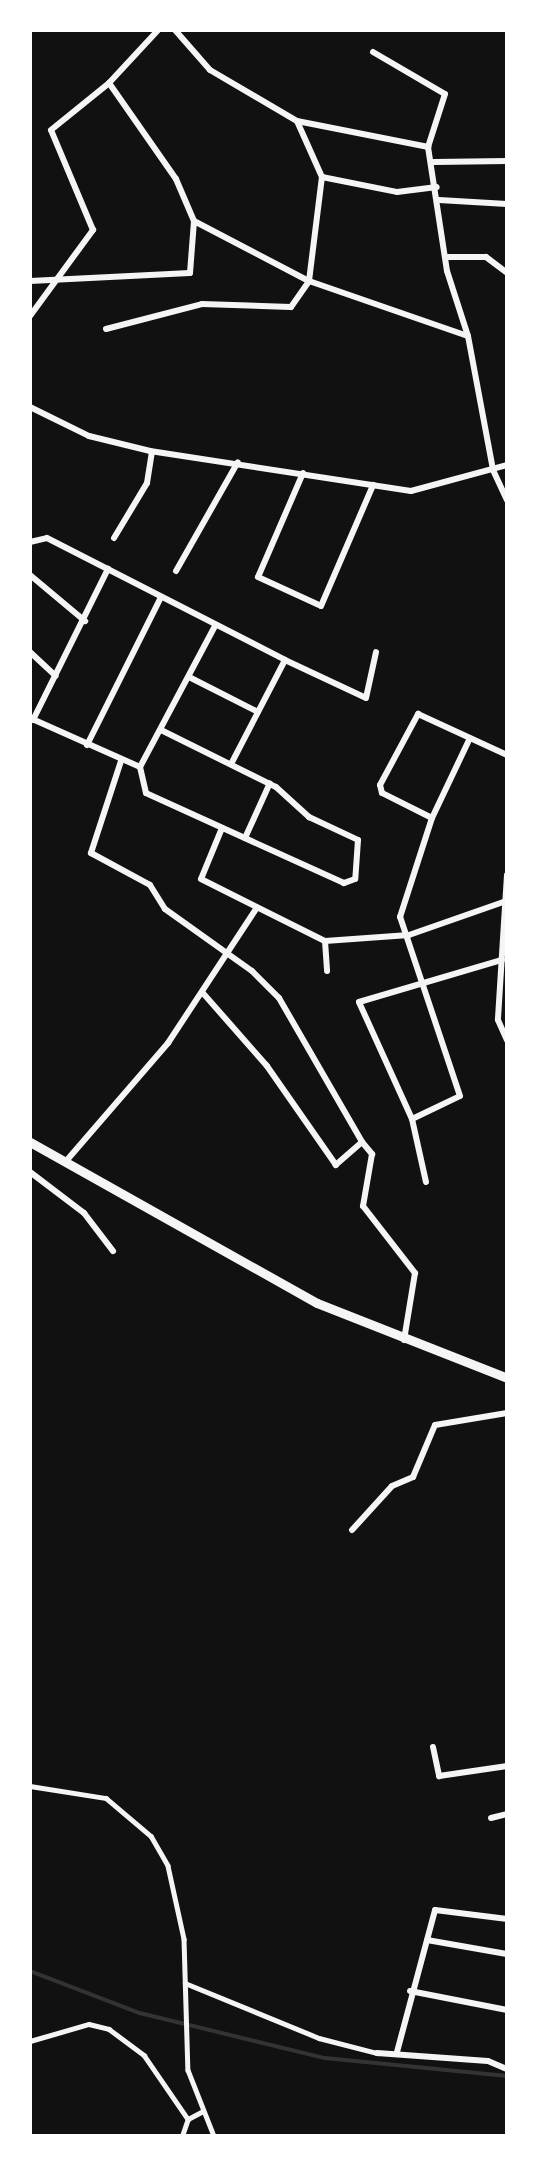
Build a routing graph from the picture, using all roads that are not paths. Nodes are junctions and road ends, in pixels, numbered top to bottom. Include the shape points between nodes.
1 (159, 30) edge
2 (175, 30) edge
3 (373, 52) dead end
4 (109, 83) junction
5 (297, 121) junction
6 (428, 148) junction
7 (507, 161) edge
8 (434, 162) junction
9 (322, 177) junction
10 (437, 187) junction
11 (439, 200) junction
12 (507, 204) edge
13 (194, 221) junction
14 (446, 257) junction
15 (507, 273) edge
16 (30, 281) edge
17 (309, 281) junction
18 (58, 282) junction
19 (30, 316) edge
20 (106, 329) dead end
21 (468, 336) junction
22 (30, 407) edge
23 (152, 452) junction
24 (238, 462) junction
25 (507, 465) edge
26 (493, 470) junction
27 (303, 473) junction
28 (373, 485) junction
29 (507, 500) edge
30 (114, 538) dead end
31 (30, 542) edge
32 (108, 569) junction
33 (176, 571) dead end
34 (30, 575) edge
35 (161, 597) junction
36 (85, 621) junction
37 (215, 626) junction
38 (30, 652) edge
39 (376, 652) dead end
40 (285, 660) junction
41 (56, 676) junction
42 (189, 677) junction
43 (258, 712) junction
44 (31, 719) edge
45 (161, 730) junction
46 (469, 740) junction
47 (87, 745) junction
48 (507, 755) edge
49 (121, 761) junction
50 (231, 764) junction
51 (140, 767) junction
52 (270, 783) junction
53 (432, 818) junction
54 (222, 828) junction
55 (245, 838) junction
56 (507, 875) edge
57 (506, 901) edge
58 (256, 909) junction
59 (409, 935) junction
60 (325, 941) junction
61 (229, 952) junction
62 (502, 960) junction
63 (327, 971) dead end
64 (425, 986) junction
65 (202, 992) junction
66 (507, 1040) edge
67 (412, 1119) junction
68 (30, 1142) edge
69 (362, 1142) junction
70 (66, 1160) junction
71 (30, 1172) edge
72 (426, 1182) dead end
73 (113, 1251) dead end
74 (403, 1342) junction
75 (507, 1378) edge
76 (507, 1413) edge
77 (352, 1530) dead end
78 (433, 1747) dead end
79 (507, 1766) edge
80 (30, 1786) edge
81 (507, 1814) edge
82 (491, 1818) dead end
83 (507, 1919) edge
84 (427, 1940) junction
85 (507, 1954) edge
86 (186, 1983) junction
87 (411, 1991) junction
88 (507, 2010) edge
89 (30, 2041) edge
90 (397, 2052) junction
91 (377, 2053) joint
92 (507, 2069) edge
93 (201, 2112) junction
94 (188, 2119) junction
95 (182, 2136) edge
96 (214, 2136) edge

1 - 4 street
2 - 5 street via 210,70
3 - 6 street via 445,94
4 - 13 street via 176,178
4 - 18 street via 51,130 93,220 92,233
5 - 6 street
5 - 9 street
6 - 8 street
7 - 8 street
8 - 10 street
9 - 10 street via 397,192
9 - 17 street
10 - 11 street
11 - 12 street
11 - 14 street
13 - 17 street
13 - 18 street via 190,273
14 - 15 street via 485,257
14 - 21 street
16 - 18 street
17 - 20 street via 285,309 202,304
17 - 21 street
18 - 19 street
21 - 26 street
22 - 23 street via 89,436
23 - 24 street
23 - 30 street via 148,482
24 - 27 street
24 - 33 street
25 - 26 street
26 - 28 street via 411,491
26 - 29 street
27 - 28 street
27 - 28 street via 258,577 321,606
31 - 32 street via 47,538
32 - 35 street
32 - 36 street
34 - 36 street
35 - 37 street
35 - 47 street
36 - 41 street
37 - 40 street
37 - 42 street
38 - 41 street
39 - 40 street via 366,698
40 - 43 street
41 - 44 street
42 - 43 street
42 - 45 street
43 - 50 street
44 - 47 street
45 - 50 street
45 - 51 street
46 - 48 street
46 - 53 street
46 - 53 street via 418,714 380,785 382,793
47 - 49 street
49 - 51 street
49 - 61 street via 91,853 150,885 165,909
50 - 52 street
51 - 54 street via 146,793
52 - 55 street
52 - 55 street via 309,817 358,840 355,879 344,883
53 - 59 street via 400,917
54 - 55 street
54 - 58 street via 201,879
56 - 57 street
57 - 59 street
57 - 62 street
58 - 60 street
58 - 61 street
59 - 60 street
59 - 64 street
60 - 63 street
61 - 65 street
61 - 69 street via 279,998
62 - 64 street
62 - 66 street via 498,1020
64 - 67 street via 460,1096
64 - 67 street via 359,1002
65 - 69 street via 267,1066 336,1165
65 - 70 street via 135,1086
67 - 72 street
68 - 70 main road
69 - 74 street via 372,1154 363,1206 415,1273
70 - 74 main road via 317,1303
71 - 73 street via 84,1213
74 - 75 main road
76 - 77 street via 435,1425 413,1477 392,1486
78 - 79 street via 439,1776
80 - 86 street via 95,1794 143,1828 168,1866
81 - 82 street
83 - 84 street via 435,1910
84 - 85 street
84 - 87 street
86 - 91 street via 319,2038
86 - 93 street via 185,2047
87 - 88 street
87 - 90 street
89 - 94 street via 89,2024 109,2029 144,2055
90 - 91 street
90 - 92 street
93 - 94 street
93 - 96 street
94 - 95 street

